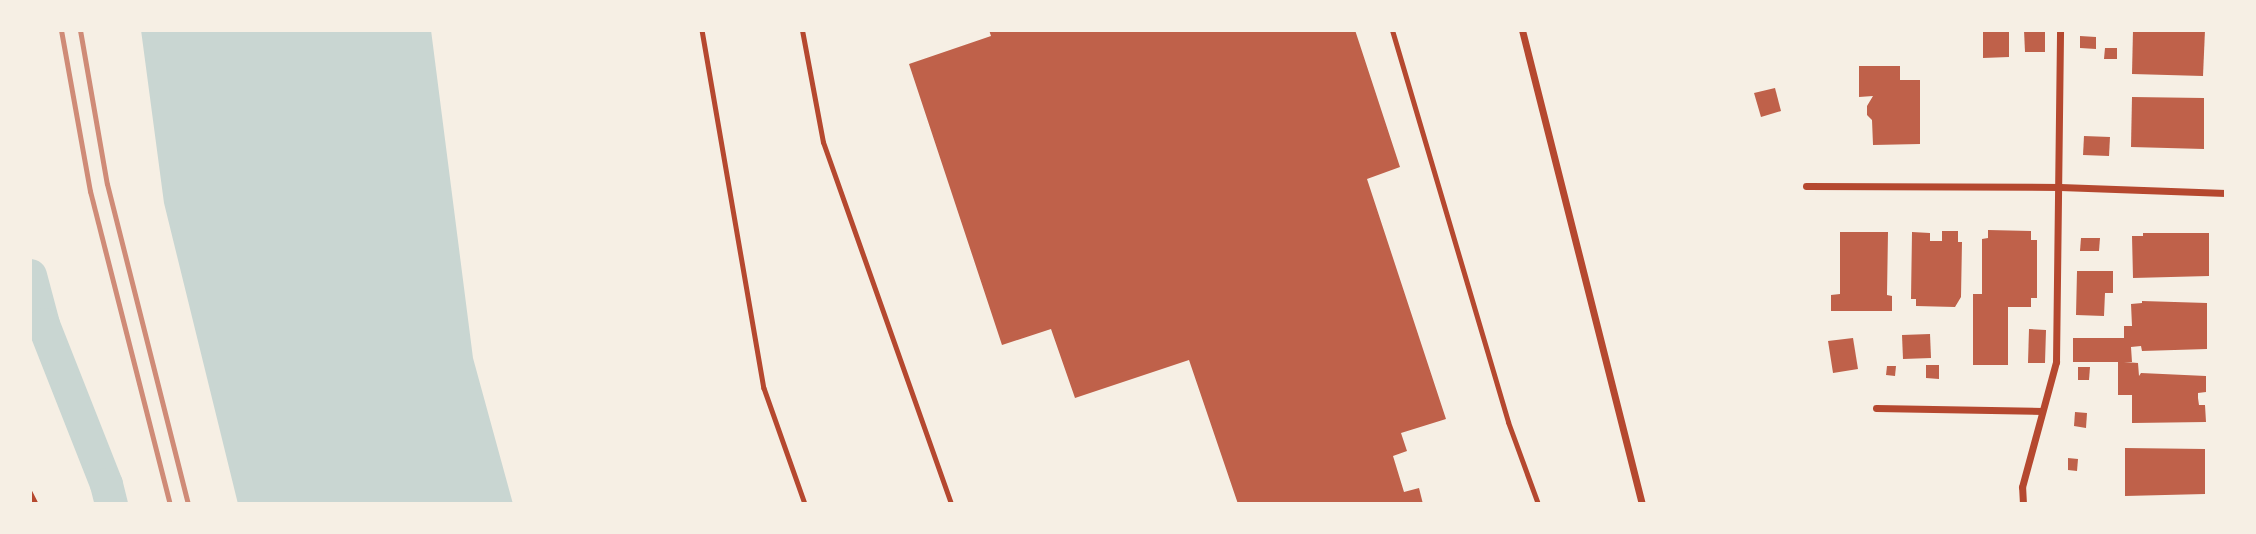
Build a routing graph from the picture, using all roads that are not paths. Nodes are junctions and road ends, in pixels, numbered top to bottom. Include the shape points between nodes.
1 (802, 30) edge
2 (1392, 30) edge
3 (1522, 30) edge
4 (2060, 30) edge
5 (1806, 187) dead end
6 (2060, 187) junction
7 (2226, 193) edge
8 (1876, 408) dead end
9 (2042, 411) junction
10 (951, 504) edge
11 (1538, 504) edge
12 (1642, 504) edge
13 (2023, 504) edge

1 - 10 lane via 823,142
2 - 11 lane via 1508,422
3 - 12 street
4 - 6 street
5 - 6 street
6 - 7 street
6 - 9 street via 2056,362
8 - 9 street
9 - 13 street via 2022,487

